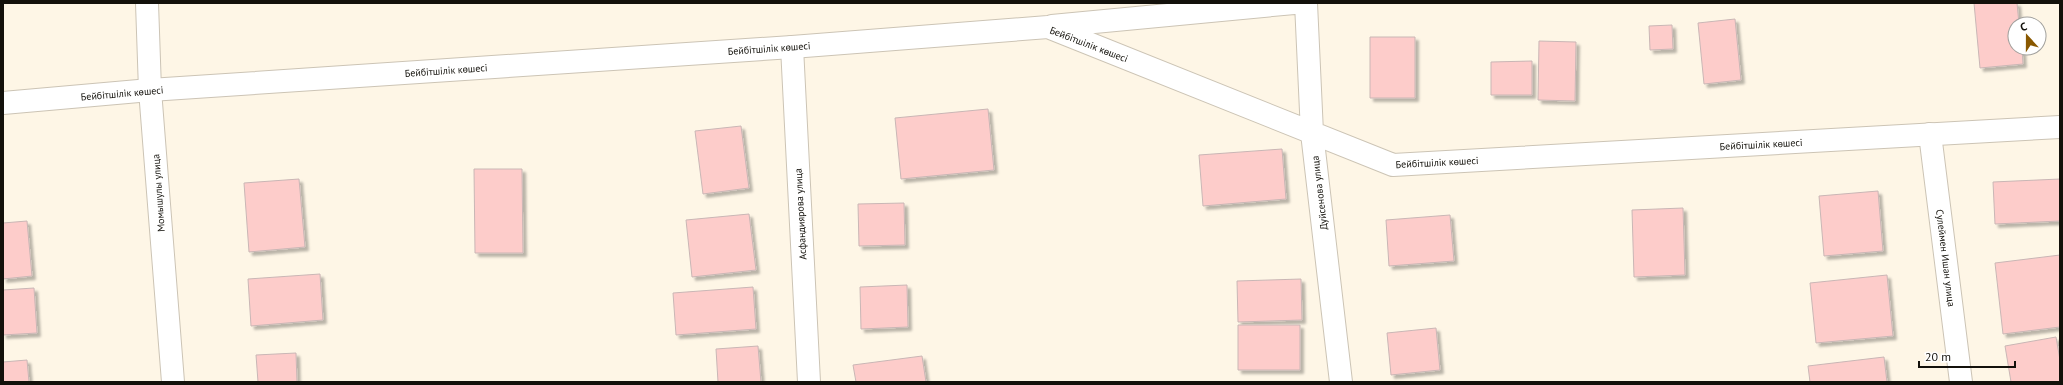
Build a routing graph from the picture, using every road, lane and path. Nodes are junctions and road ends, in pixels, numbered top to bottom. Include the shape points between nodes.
1 (147, 3) edge
2 (1294, 3) edge
3 (1306, 3) edge
4 (1048, 27) junction
5 (792, 47) junction
6 (150, 90) junction
7 (3, 104) edge
8 (2060, 127) edge
9 (1312, 133) junction
10 (1930, 134) junction
11 (173, 382) edge
12 (809, 382) edge
13 (1341, 382) edge
14 (1961, 382) edge

1 - 6 street, Момышулы улица
2 - 4 street
3 - 9 street, Дуйсенова улица
4 - 5 street, Бейбітшілік көшесі
4 - 9 street, Бейбітшілік көшесі
5 - 6 street, Бейбітшілік көшесі
5 - 12 street, Асфандиярова улица
6 - 7 street, Бейбітшілік көшесі
6 - 11 street, Момышулы улица
8 - 10 street, Бейбітшілік көшесі
9 - 10 street, Бейбітшілік көшесі via 1393,165
9 - 13 street, Дуйсенова улица
10 - 14 street, Сулеймен Ишан улица

